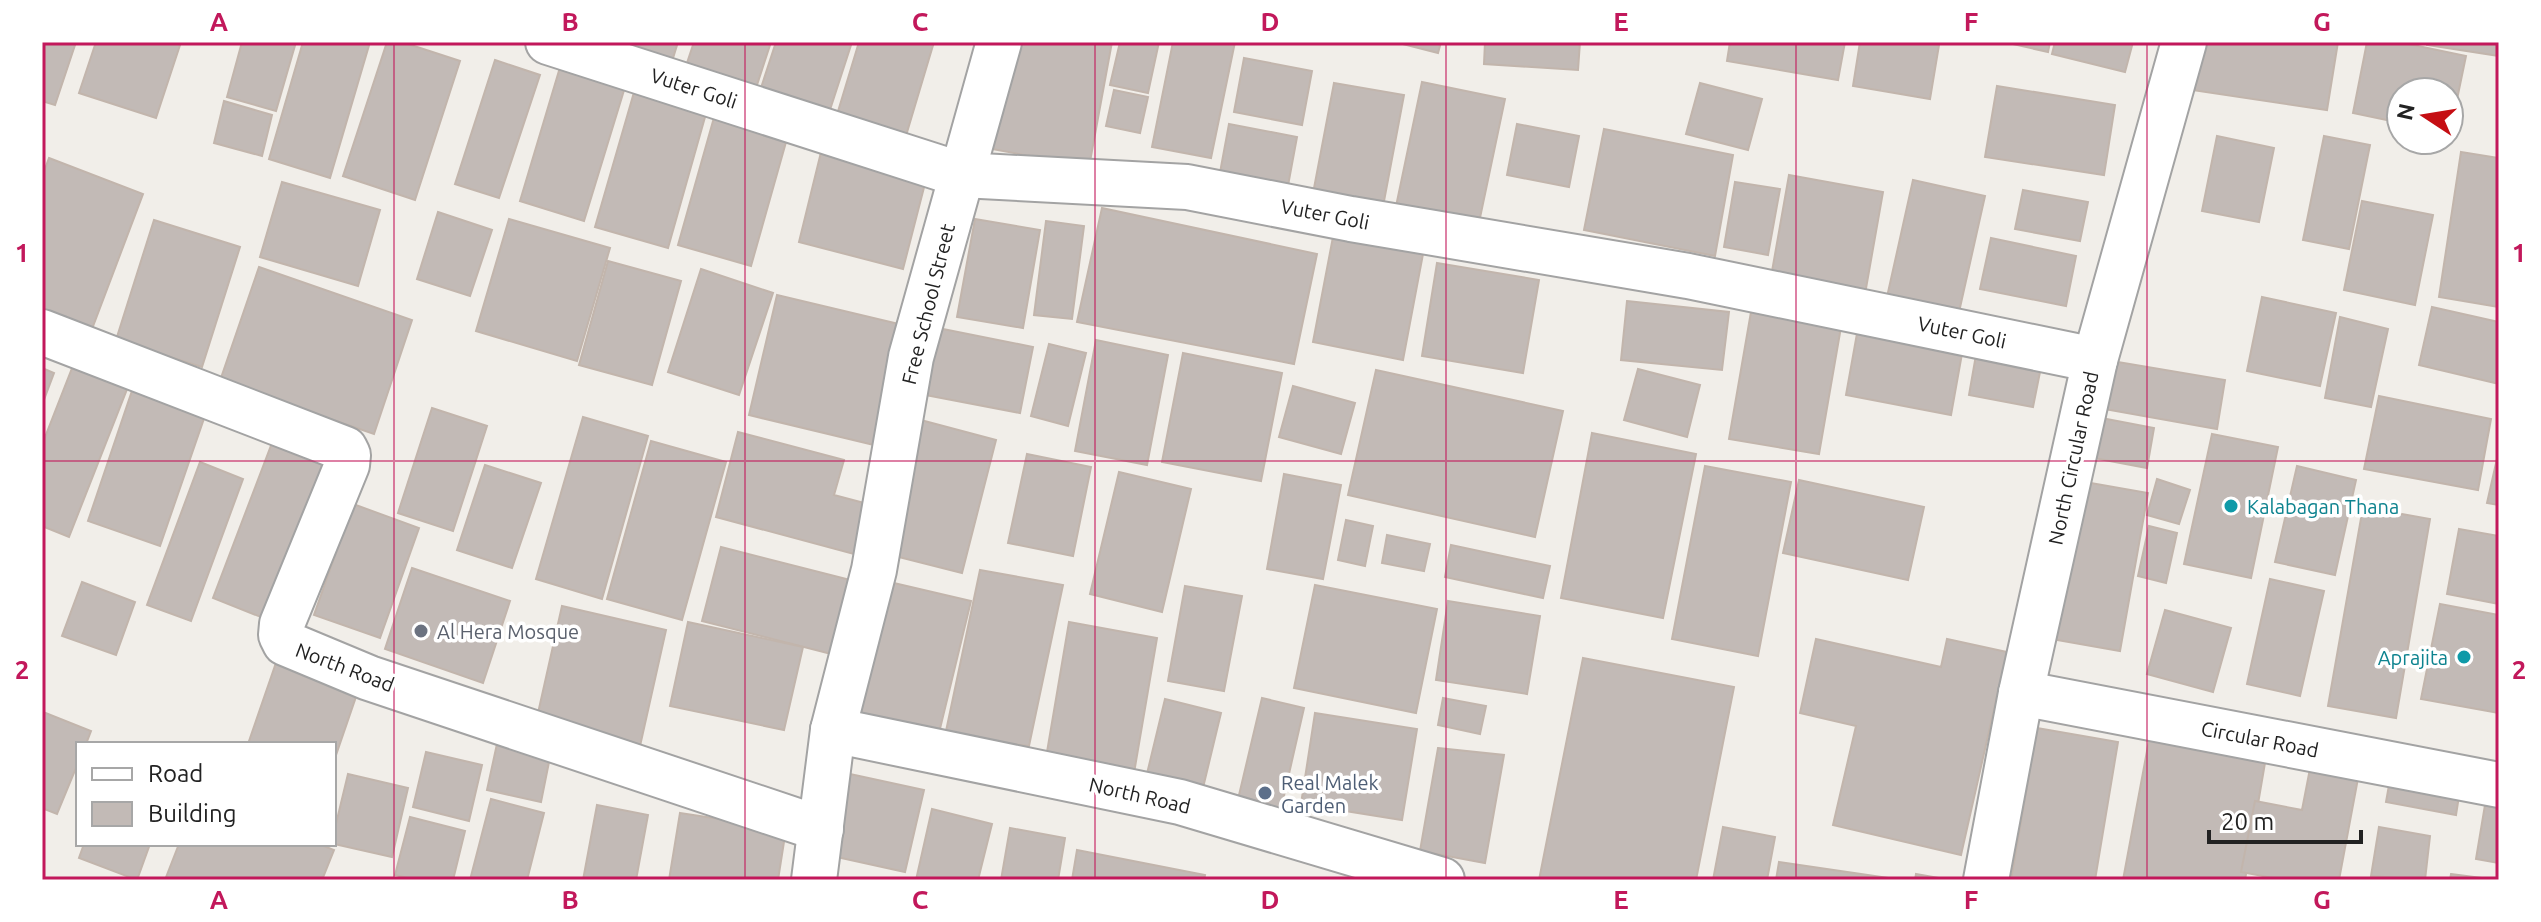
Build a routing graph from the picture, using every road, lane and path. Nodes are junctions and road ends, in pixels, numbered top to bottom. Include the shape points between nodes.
1 (999, 42) edge
2 (2184, 42) edge
3 (557, 44) edge
4 (962, 175) junction
5 (42, 332) edge
6 (2095, 360) junction
7 (2021, 693) junction
8 (833, 730) junction
9 (2499, 785) edge
10 (821, 829) junction
11 (814, 880) edge
12 (1442, 880) edge
13 (1986, 880) edge

1 - 4 street, Free School Street
2 - 6 street, North Circular Road
3 - 4 street, Vuter Goli
4 - 6 street, Vuter Goli via 1187,187 1688,276
4 - 8 street, Free School Street via 911,357 874,570
5 - 10 street, North Road via 345,449 347,465 282,624 285,643 369,678
6 - 7 street, North Circular Road
7 - 9 street, Circular Road
7 - 13 street, North Circular Road
8 - 10 street, Free School Street
8 - 12 street, North Road via 1180,802
10 - 11 street, Free School Street

